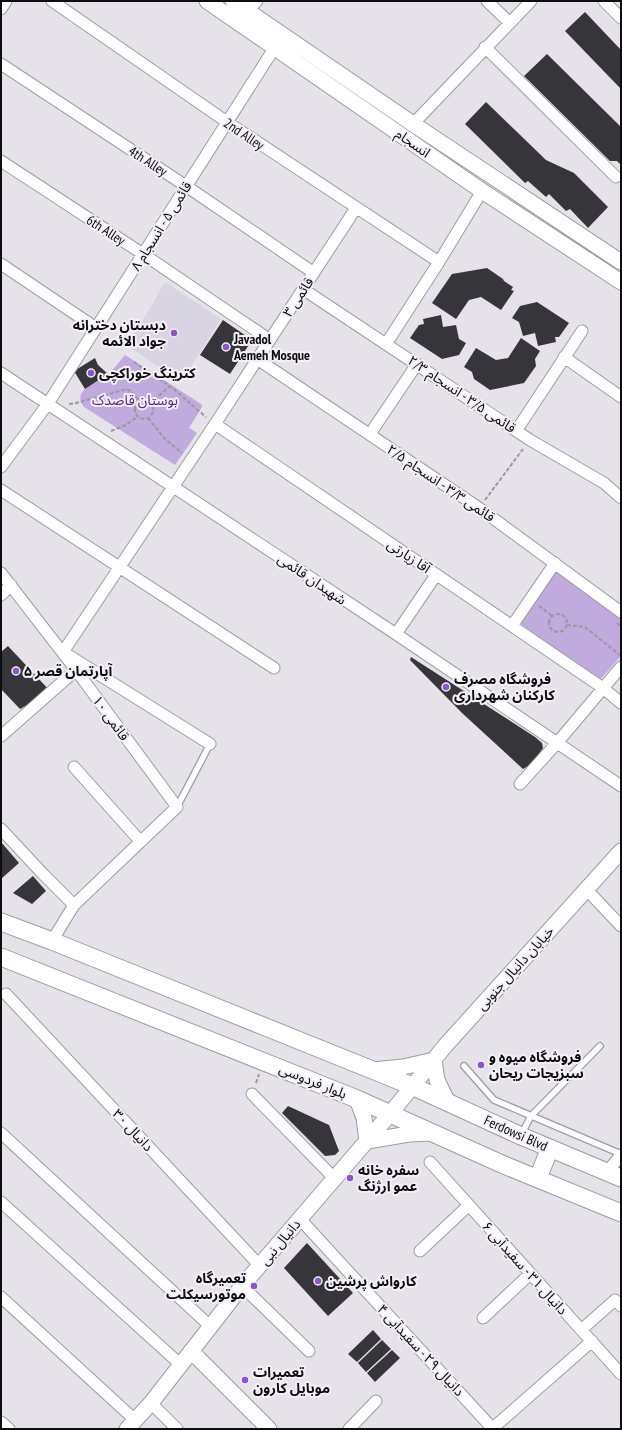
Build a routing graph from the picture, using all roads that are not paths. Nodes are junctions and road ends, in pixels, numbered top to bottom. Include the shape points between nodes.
1 (6, 1) edge
2 (52, 1) edge
3 (206, 1) edge
4 (233, 1) edge
5 (487, 1) edge
6 (531, 1) edge
7 (604, 1) edge
8 (252, 6) edge
9 (1, 9) edge
10 (621, 18) edge
11 (510, 23) junction
12 (275, 47) junction
13 (486, 47) junction
14 (1, 64) edge
15 (227, 122) junction
16 (413, 124) junction
17 (1, 161) edge
18 (616, 177) dead end
19 (186, 186) junction
20 (482, 191) junction
21 (356, 208) junction
22 (143, 254) junction
23 (439, 262) junction
24 (621, 262) edge
25 (1, 264) edge
26 (314, 272) junction
27 (621, 282) edge
28 (303, 289) junction
29 (96, 328) junction
30 (582, 330) dead end
31 (270, 340) junction
32 (386, 344) junction
33 (564, 357) junction
34 (257, 359) junction
35 (417, 364) junction
36 (1, 373) edge
37 (621, 398) edge
38 (48, 405) junction
39 (215, 424) junction
40 (516, 431) junction
41 (370, 434) junction
42 (1, 467) edge
43 (174, 487) junction
44 (1, 490) edge
45 (621, 498) edge
46 (555, 562) junction
47 (121, 567) junction
48 (1, 573) edge
49 (436, 574) junction
50 (11, 585) junction
51 (1, 595) edge
52 (621, 612) edge
53 (512, 626) junction
54 (396, 634) junction
55 (63, 652) junction
56 (621, 667) edge
57 (274, 668) dead end
58 (76, 670) junction
59 (602, 688) junction
60 (621, 703) edge
61 (1, 736) edge
62 (557, 743) junction
63 (210, 744) joint
64 (74, 767) dead end
65 (520, 784) dead end
66 (621, 786) edge
67 (177, 806) junction
68 (1, 829) edge
69 (140, 841) junction
70 (621, 851) edge
71 (586, 889) junction
72 (74, 905) junction
73 (1, 922) edge
74 (621, 926) edge
75 (52, 941) junction
76 (1, 957) edge
77 (6, 994) dead end
78 (600, 1046) dead end
79 (434, 1060) junction
80 (464, 1066) dead end
81 (373, 1070) junction
82 (412, 1086) junction
83 (252, 1094) road end
84 (357, 1099) junction
85 (448, 1103) junction
86 (390, 1114) junction
87 (531, 1116) junction
88 (1, 1133) edge
89 (433, 1133) junction
90 (521, 1136) junction
91 (367, 1141) junction
92 (550, 1148) junction
93 (621, 1155) edge
94 (430, 1162) dead end
95 (614, 1175) edge
96 (334, 1178) junction
97 (538, 1178) junction
98 (1, 1202) edge
99 (468, 1205) junction
100 (621, 1213) edge
101 (300, 1219) junction
102 (420, 1251) dead end
103 (260, 1266) junction
104 (530, 1274) junction
105 (242, 1286) junction
106 (1, 1297) edge
107 (621, 1306) edge
108 (483, 1318) dead end
109 (210, 1326) junction
110 (580, 1330) junction
111 (592, 1341) junction
112 (191, 1351) junction
113 (310, 1351) dead end
114 (180, 1364) junction
115 (621, 1374) edge
116 (376, 1401) dead end
117 (150, 1403) junction
118 (1, 1422) edge
119 (131, 1425) edge
120 (9, 1429) edge
121 (177, 1429) edge
122 (269, 1429) edge
123 (349, 1429) edge
124 (493, 1429) edge

1 - 9 street
2 - 15 street, 2nd Alley
3 - 12 main road, انسجام
4 - 8 main road, انسجام
5 - 11 street
6 - 11 street
7 - 10 street
8 - 16 main road, انسجام
11 - 13 street
12 - 15 street, قائمی ۵ - انسجام ۸
12 - 20 main road, انسجام
13 - 16 street
13 - 18 street
14 - 19 street, 4th Alley
15 - 19 street, قائمی ۵ - انسجام ۸
15 - 21 street, 2nd Alley
16 - 24 main road, انسجام
17 - 22 street, 6th Alley
19 - 22 street, قائمی ۵ - انسجام ۸
19 - 26 street, 4th Alley
20 - 23 street
20 - 27 main road, انسجام
21 - 23 street, 2nd Alley
21 - 26 street, قائمی ۳
22 - 29 street, قائمی ۵ - انسجام ۸
22 - 31 street, 6th Alley
23 - 32 street
25 - 29 street
26 - 28 street, قائمی ۳
28 - 31 street, قائمی ۳
28 - 32 street, قائمی ۳/۵ - انسجام ۲/۳
29 - 38 street, قائمی ۵ - انسجام ۸
30 - 33 street
31 - 34 street, قائمی ۳
32 - 35 street, قائمی ۳/۵ - انسجام ۲/۳
33 - 37 street
33 - 40 street
34 - 39 street, قائمی ۳
34 - 41 street, قائمی ۳/۳ - انسجام ۲/۵
35 - 40 street, قائمی ۳/۵ - انسجام ۲/۳
35 - 41 street
36 - 38 street, شهیدان قائمی
38 - 42 street, قائمی ۵ - انسجام ۸
38 - 43 street, شهیدان قائمی
39 - 43 street, قائمی ۳
39 - 49 street, آقا زیارتی
40 - 45 street, قائمی ۳/۵ - انسجام ۲/۳ via 604,483
41 - 46 street, قائمی ۳/۳ - انسجام ۲/۵
43 - 47 street, قائمی ۳
43 - 54 street, شهیدان قائمی
44 - 47 street
46 - 52 street, قائمی ۳/۳ - انسجام ۲/۵
46 - 53 street
47 - 55 street, قائمی ۳
47 - 57 street
48 - 50 street, قائمی ۱۰
49 - 53 street, آقا زیارتی
49 - 54 street
50 - 51 street
50 - 55 street, قائمی ۱۰
53 - 59 street, آقا زیارتی
54 - 62 street, شهیدان قائمی
55 - 58 street, قائمی ۱۰
55 - 63 street
56 - 59 street
58 - 61 street
58 - 67 street, قائمی ۱۰
59 - 60 street, آقا زیارتی
59 - 62 street
62 - 65 street
62 - 66 street, شهیدان قائمی
63 - 67 lane
64 - 69 street
67 - 69 street
68 - 72 street
69 - 72 street
70 - 71 main road, خیابان دانیال جنوبی
71 - 74 street
71 - 79 main road, خیابان دانیال جنوبی
72 - 75 street
73 - 75 main road
75 - 81 main road
76 - 84 main road, بلوار فردوسی
77 - 103 street, دانیال ۳۰
78 - 87 lane
79 - 81 main road
79 - 82 main road, خیابان دانیال جنوبی
79 - 85 main road via 437,1080
80 - 87 lane via 494,1100
81 - 82 main road
82 - 85 main road, Ferdowsi Blvd
82 - 86 main road, خیابان دانیال جنوبی
83 - 96 street
84 - 86 main road, بلوار فردوسی
84 - 91 main road via 364,1118
85 - 90 main road, Ferdowsi Blvd
86 - 89 main road, بلوار فردوسی
86 - 91 main road, دانیال نبی
87 - 90 lane
87 - 93 lane
88 - 109 street
89 - 91 main road
89 - 97 main road, بلوار فردوسی
90 - 92 main road, Ferdowsi Blvd
91 - 96 main road, دانیال نبی
92 - 95 main road, Ferdowsi Blvd
92 - 97 main road
93 - 95 street
94 - 99 street, دانیال ۳۱ - سفیدآبی ۶
96 - 101 main road, دانیال نبی
97 - 100 main road, بلوار فردوسی
98 - 114 street
99 - 102 street
99 - 104 street, دانیال ۳۱ - سفیدآبی ۶
101 - 103 main road, دانیال نبی
101 - 124 street, دانیال ۲۹ - سفیدآبی ۴
103 - 105 main road, دانیال نبی
104 - 108 street
104 - 110 street, دانیال ۳۱ - سفیدآبی ۶
105 - 109 main road, دانیال نبی
105 - 113 street
106 - 119 street
107 - 110 street via 615,1300
109 - 112 main road, دانیال نبی
110 - 111 street, دانیال ۳۱ - سفیدآبی ۶
111 - 115 street, دانیال ۳۱ - سفیدآبی ۶
111 - 124 street
112 - 114 main road, دانیال نبی
112 - 122 main road
114 - 117 main road, دانیال نبی
116 - 123 street
117 - 119 main road, دانیال نبی
117 - 121 street
118 - 120 street

